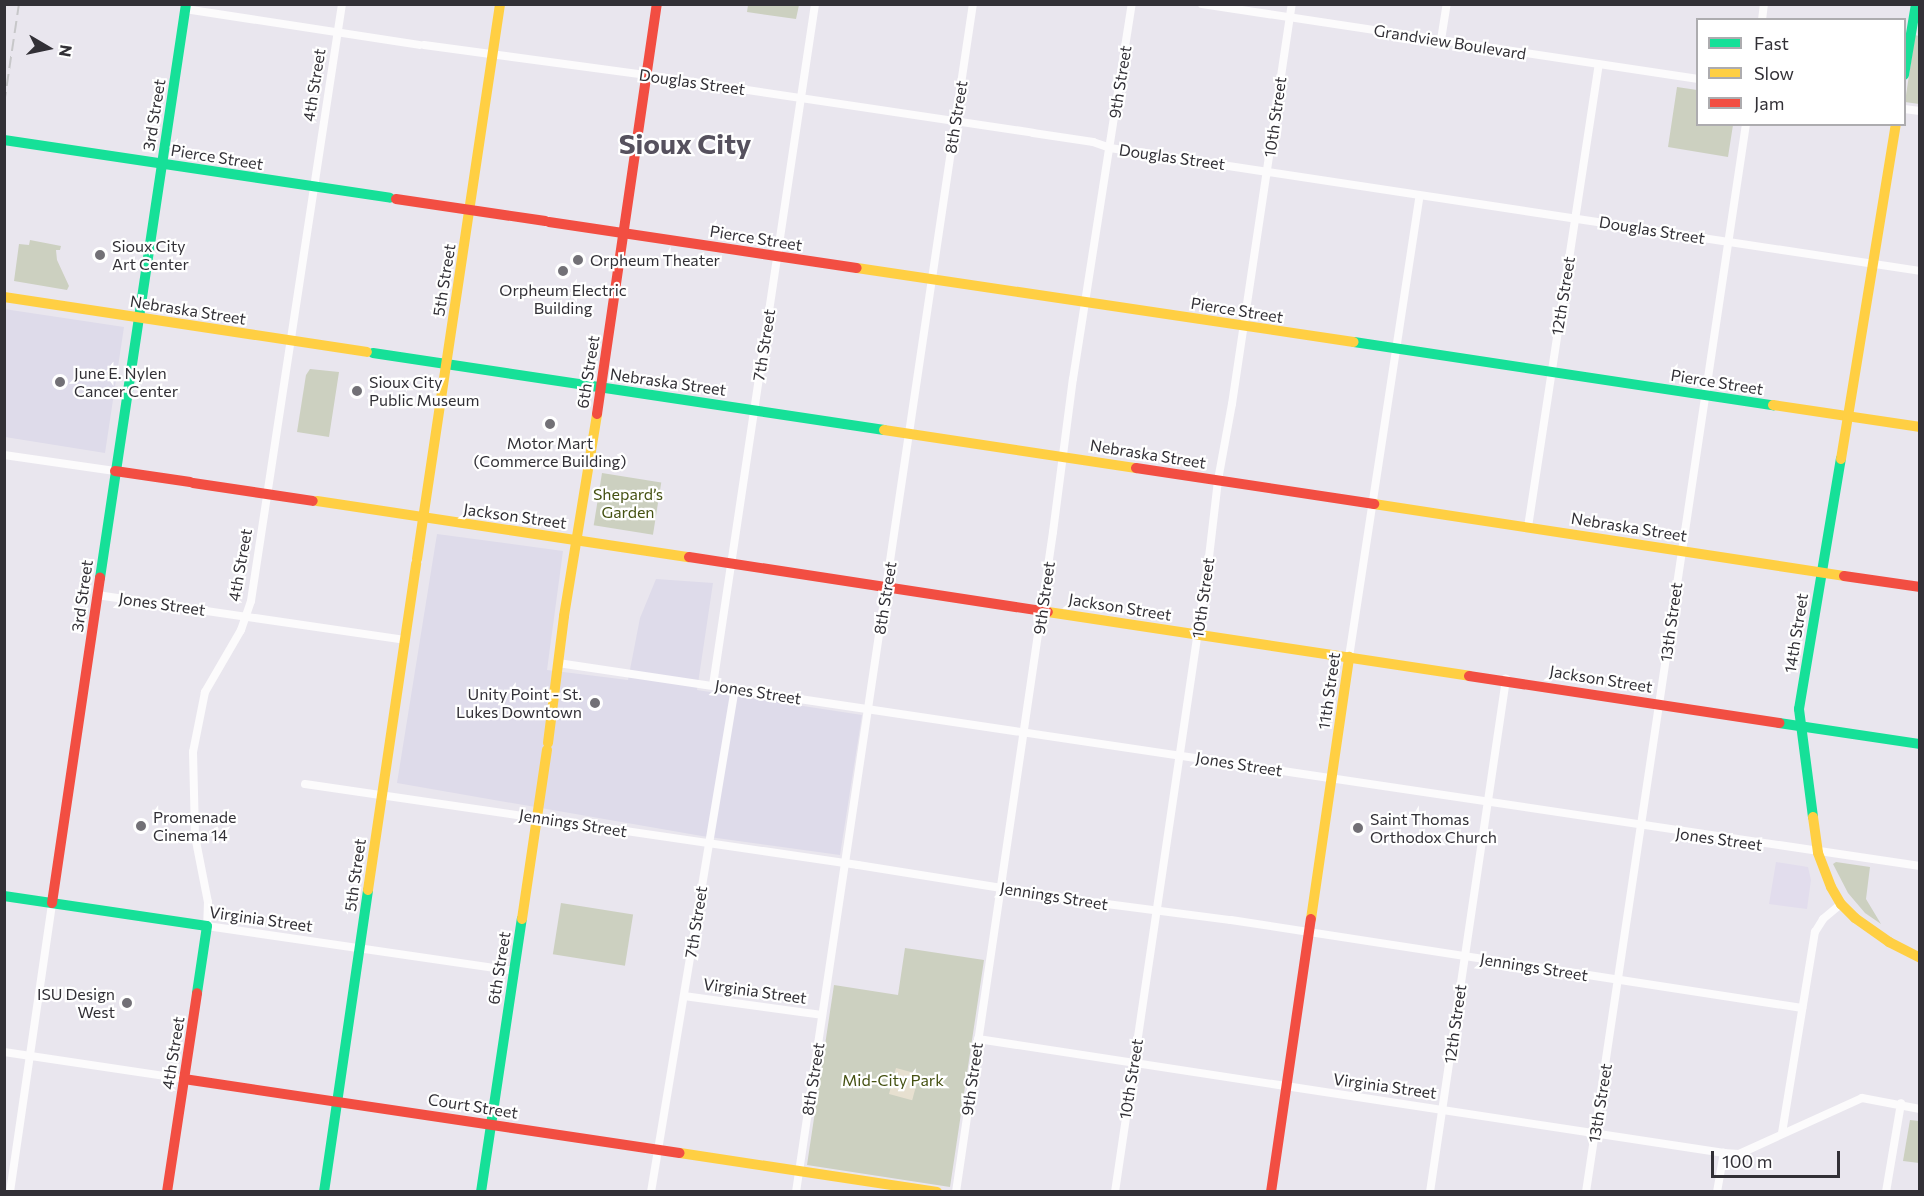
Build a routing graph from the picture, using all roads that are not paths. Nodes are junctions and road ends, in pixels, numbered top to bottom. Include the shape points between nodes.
1 (342, 4) edge
2 (500, 4) edge
3 (657, 4) edge
4 (815, 4) edge
5 (973, 4) edge
6 (1132, 4) edge
7 (1202, 4) edge
8 (1292, 4) edge
9 (1447, 4) edge
10 (1916, 4) edge
11 (186, 7) edge
12 (1290, 18) junction
13 (337, 33) junction
14 (1441, 40) junction
15 (492, 56) junction
16 (1599, 64) junction
17 (1906, 69) edge
18 (647, 75) junction
19 (1696, 79) edge
20 (801, 98) junction
21 (955, 121) junction
22 (1746, 126) edge
23 (1896, 126) edge
24 (4, 141) edge
25 (1110, 148) junction
26 (162, 164) junction
27 (1267, 172) junction
28 (314, 187) junction
29 (1420, 195) junction
30 (469, 210) junction
31 (1575, 217) junction
32 (624, 233) junction
33 (1728, 241) junction
34 (777, 257) junction
35 (1872, 264) junction
36 (1920, 271) edge
37 (933, 279) junction
38 (4, 297) edge
39 (1086, 303) junction
40 (139, 317) junction
41 (1244, 326) junction
42 (290, 341) junction
43 (1396, 350) junction
44 (446, 364) junction
45 (1550, 372) junction
46 (601, 387) junction
47 (1706, 395) junction
48 (754, 410) junction
49 (1846, 416) junction
50 (1920, 427) edge
51 (910, 433) junction
52 (4, 454) edge
53 (1062, 456) junction
54 (115, 471) junction
55 (1218, 480) junction
56 (267, 494) junction
57 (1373, 504) junction
58 (423, 517) junction
59 (1528, 527) junction
60 (577, 540) junction
61 (1682, 550) junction
62 (732, 564) junction
63 (1821, 571) junction
64 (886, 587) junction
65 (1920, 587) edge
66 (97, 595) junction
67 (1042, 610) junction
68 (246, 615) junction
69 (1198, 634) junction
70 (405, 640) junction
71 (1349, 657) junction
72 (558, 663) junction
73 (1506, 679) junction
74 (713, 685) junction
75 (735, 688) junction
76 (1660, 703) junction
77 (868, 709) junction
78 (1800, 725) junction
79 (1024, 733) junction
80 (1920, 744) edge
81 (1180, 755) junction
82 (1332, 779) junction
83 (305, 784) dead end
84 (382, 795) junction
85 (1490, 804) junction
86 (537, 817) junction
87 (1641, 827) junction
88 (709, 843) junction
89 (1818, 853) junction
90 (845, 863) junction
91 (1920, 867) edge
92 (1001, 887) junction
93 (4, 896) edge
94 (52, 903) junction
95 (1841, 904) junction
96 (1156, 911) junction
97 (207, 926) junction
98 (1310, 932) junction
99 (359, 949) junction
100 (1464, 957) junction
101 (1920, 958) edge
102 (514, 971) junction
103 (1618, 981) junction
104 (684, 996) junction
105 (1802, 1008) junction
106 (822, 1015) junction
107 (978, 1039) junction
108 (4, 1052) edge
109 (29, 1056) junction
110 (1134, 1064) junction
111 (184, 1079) junction
112 (1286, 1088) junction
113 (337, 1102) junction
114 (1901, 1103) junction
115 (1443, 1109) junction
116 (1920, 1109) edge
117 (490, 1124) junction
118 (1782, 1133) junction
119 (1595, 1134) junction
120 (658, 1149) junction
121 (1724, 1153) junction
122 (799, 1171) junction
123 (10, 1191) edge
124 (167, 1191) edge
125 (324, 1191) edge
126 (481, 1191) edge
127 (651, 1191) edge
128 (796, 1191) edge
129 (937, 1191) edge
130 (956, 1191) edge
131 (1115, 1191) edge
132 (1271, 1191) edge
133 (1430, 1191) edge
134 (1586, 1191) edge
135 (1716, 1191) edge
136 (1886, 1191) edge

1 - 13 street, 4th Street
2 - 15 main road, 5th Street
3 - 18 main road, 6th Street
4 - 20 street, 7th Street
5 - 21 street, 8th Street
6 - 25 street, 9th Street
7 - 12 street, Grandview Boulevard
8 - 12 street, 10th Street
9 - 14 street
10 - 17 main road
11 - 13 street, Douglas Street
11 - 26 main road, 3rd Street
12 - 14 street, Grandview Boulevard
12 - 27 street, 10th Street
13 - 15 street, Douglas Street
13 - 28 street, 4th Street
14 - 16 street, Grandview Boulevard
15 - 18 street, Douglas Street
15 - 30 main road, 5th Street
16 - 19 street, Grandview Boulevard
16 - 31 street, 12th Street
18 - 20 street, Douglas Street
18 - 32 main road, 6th Street
20 - 21 street, Douglas Street
20 - 34 street, 7th Street
21 - 25 street, Douglas Street
21 - 37 street, 8th Street
22 - 33 street, 13th Street
23 - 35 main road, 14th Street
24 - 26 main road, Pierce Street
25 - 27 street, Douglas Street
25 - 39 street, 9th Street
26 - 28 main road, Pierce Street
26 - 40 main road, 3rd Street
27 - 29 street, Douglas Street
27 - 41 street, 10th Street
28 - 30 main road, Pierce Street
28 - 42 street, 4th Street
29 - 31 street, Douglas Street
29 - 43 street, 11th Street
30 - 32 main road, Pierce Street
30 - 44 main road, 5th Street
31 - 33 street, Douglas Street
31 - 45 street, 12th Street
32 - 34 main road, Pierce Street
32 - 46 main road, 6th Street
33 - 35 street, Douglas Street
33 - 47 street, 13th Street
34 - 37 main road, Pierce Street
34 - 48 street, 7th Street
35 - 36 street, Douglas Street
35 - 49 main road, 14th Street
37 - 39 main road, Pierce Street
37 - 51 street, 8th Street
38 - 40 main road, Nebraska Street
39 - 41 main road, Pierce Street
39 - 53 street, 9th Street
40 - 42 main road, Nebraska Street
40 - 54 main road, 3rd Street
41 - 43 main road, Pierce Street
41 - 55 street, 10th Street
42 - 44 main road, Nebraska Street
42 - 56 street, 4th Street
43 - 45 main road, Pierce Street
43 - 57 street, 11th Street
44 - 46 main road, Nebraska Street
44 - 58 main road, 5th Street
45 - 47 main road, Pierce Street
45 - 59 street, 12th Street
46 - 48 main road, Nebraska Street
46 - 60 main road, 6th Street
47 - 49 main road, Pierce Street
47 - 61 street, 13th Street
48 - 51 main road, Nebraska Street
48 - 62 street, 7th Street
49 - 50 main road, Pierce Street
49 - 63 main road, 14th Street
51 - 53 main road, Nebraska Street
51 - 64 street, 8th Street
52 - 54 street, Jackson Street
53 - 55 main road, Nebraska Street
53 - 67 street, 9th Street
54 - 56 main road, Jackson Street
54 - 66 main road, 3rd Street
55 - 57 main road, Nebraska Street
55 - 69 street, 10th Street
56 - 58 main road, Jackson Street
56 - 68 street, 4th Street
57 - 59 main road, Nebraska Street
57 - 71 street, 11th Street
58 - 60 main road, Jackson Street
58 - 70 main road, 5th Street
59 - 61 main road, Nebraska Street
60 - 62 main road, Jackson Street
60 - 72 main road, 6th Street
61 - 63 main road, Nebraska Street
61 - 76 street, 13th Street
62 - 64 main road, Jackson Street
62 - 74 street, 7th Street
63 - 65 main road, Nebraska Street
63 - 78 main road, 14th Street
64 - 67 main road, Jackson Street
64 - 77 street, 8th Street
66 - 68 street, Jones Street
66 - 94 main road, 3rd Street
67 - 69 main road, Jackson Street
67 - 79 street, 9th Street
68 - 70 street, Jones Street
68 - 97 street, 4th Street via 205,692 193,752 195,836 208,902
69 - 71 main road, Jackson Street
69 - 81 street, 10th Street
70 - 84 main road, 5th Street
71 - 73 main road, Jackson Street
71 - 82 main road, 11th Street
72 - 74 street, Jones Street
72 - 86 main road, 6th Street
73 - 76 main road, Jackson Street
73 - 85 street, 12th Street
74 - 75 street, Jones Street
75 - 77 street, Jones Street
75 - 88 street, 7th Street
76 - 78 main road, Jackson Street
76 - 87 street, 13th Street
77 - 79 street, Jones Street
77 - 90 street, 8th Street
78 - 80 main road, Jackson Street
78 - 89 main road, 14th Street
79 - 81 street, Jones Street
79 - 92 street, 9th Street
81 - 82 street, Jones Street
81 - 96 street, 10th Street
82 - 85 street, Jones Street
82 - 98 main road, 11th Street
83 - 84 street, Jennings Street
84 - 86 street, Jennings Street
84 - 99 main road, 5th Street
85 - 87 street, Jones Street
85 - 100 street, 12th Street
86 - 88 street, Jennings Street
86 - 102 main road, 6th Street
87 - 89 street, Jones Street
87 - 103 street, 13th Street
88 - 90 street, Jennings Street
88 - 104 street, 7th Street
89 - 91 street, Jones Street
89 - 95 main road, 14th Street
90 - 92 street, Jennings Street
90 - 106 street, 8th Street
92 - 96 street, Jennings Street
92 - 107 street, 9th Street
93 - 94 main road, Virginia Street
94 - 97 main road, Virginia Street
94 - 109 street, 3rd Street
95 - 101 main road via 1889,942
95 - 105 street via 1822,919 1815,932
96 - 98 street, Jennings Street
96 - 110 street, 10th Street
97 - 99 street, Virginia Street
97 - 111 main road, 4th Street
98 - 100 street, Jennings Street
98 - 112 main road, 11th Street
99 - 102 street, Virginia Street
99 - 113 main road, 5th Street
100 - 103 street, Jennings Street
100 - 115 street, 12th Street
102 - 117 main road, 6th Street
103 - 105 street, Jennings Street
103 - 119 street, 13th Street
104 - 106 street, Virginia Street
104 - 120 street, 7th Street
105 - 118 street
106 - 122 street, 8th Street
107 - 110 street, Virginia Street
107 - 130 street, 9th Street
108 - 109 street, Court Street
109 - 111 street, Court Street
109 - 123 street, 3rd Street
110 - 112 street, Virginia Street
110 - 131 street, 10th Street
111 - 113 main road, Court Street
111 - 124 main road, 4th Street
112 - 115 street, Virginia Street
112 - 132 main road, 11th Street
113 - 117 main road, Court Street
113 - 125 main road, 5th Street
114 - 116 street, Virginia Street
114 - 118 street, Virginia Street via 1862,1098
114 - 136 street
115 - 119 street, Virginia Street
115 - 133 street, 12th Street
117 - 120 main road, Court Street
117 - 126 main road, 6th Street
118 - 121 street, Virginia Street via 1739,1154
119 - 121 street, Virginia Street
119 - 134 street, 13th Street
120 - 122 main road, Court Street
120 - 127 street, 7th Street
121 - 135 street
122 - 128 street, 8th Street
122 - 129 main road, Court Street

